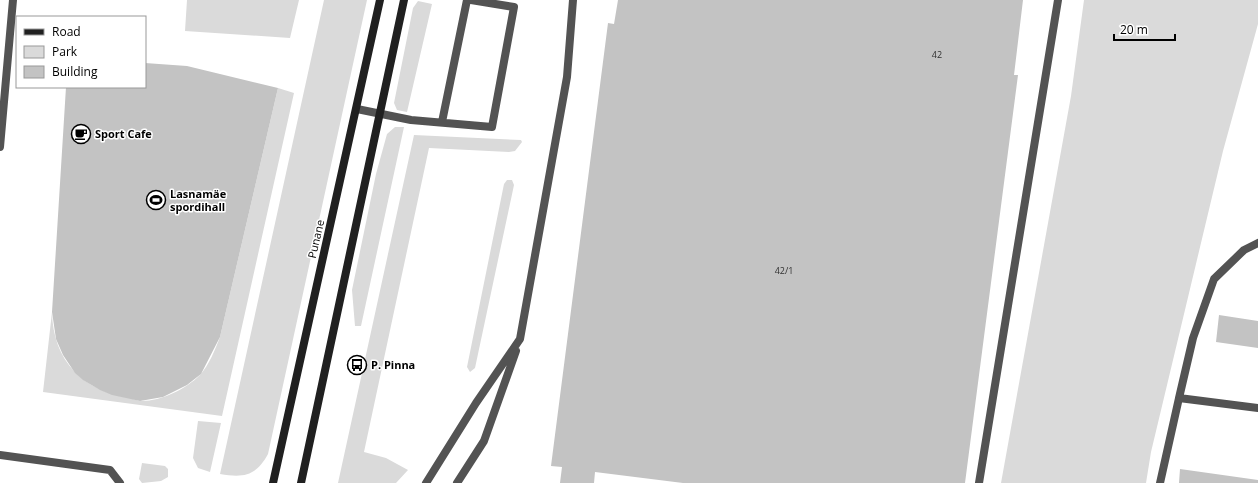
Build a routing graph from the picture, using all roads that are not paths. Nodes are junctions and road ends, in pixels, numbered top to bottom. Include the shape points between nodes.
1 (13, 0) edge
2 (380, 0) edge
3 (404, 0) edge
4 (467, 0) edge
5 (471, 0) edge
6 (573, 0) edge
7 (1058, 0) edge
8 (357, 109) junction
9 (379, 114) junction
10 (442, 122) junction
11 (0, 147) edge
12 (1258, 243) edge
13 (520, 339) junction
14 (1179, 398) junction
15 (1258, 408) edge
16 (0, 455) edge
17 (120, 483) edge
18 (273, 483) edge
19 (301, 483) edge
20 (426, 483) edge
21 (457, 483) edge
22 (979, 483) edge
23 (1160, 483) edge

1 - 11 lane
2 - 8 main road, Punane
3 - 9 main road
4 - 10 lane
5 - 10 lane via 514,7 492,127
6 - 13 lane via 567,77
7 - 22 lane
8 - 9 lane
8 - 18 main road, Punane
9 - 10 lane
9 - 19 main road
12 - 14 lane via 1244,250 1214,279 1193,338
13 - 20 lane
13 - 21 lane via 484,441
14 - 15 lane
14 - 23 lane
16 - 17 lane via 110,470

